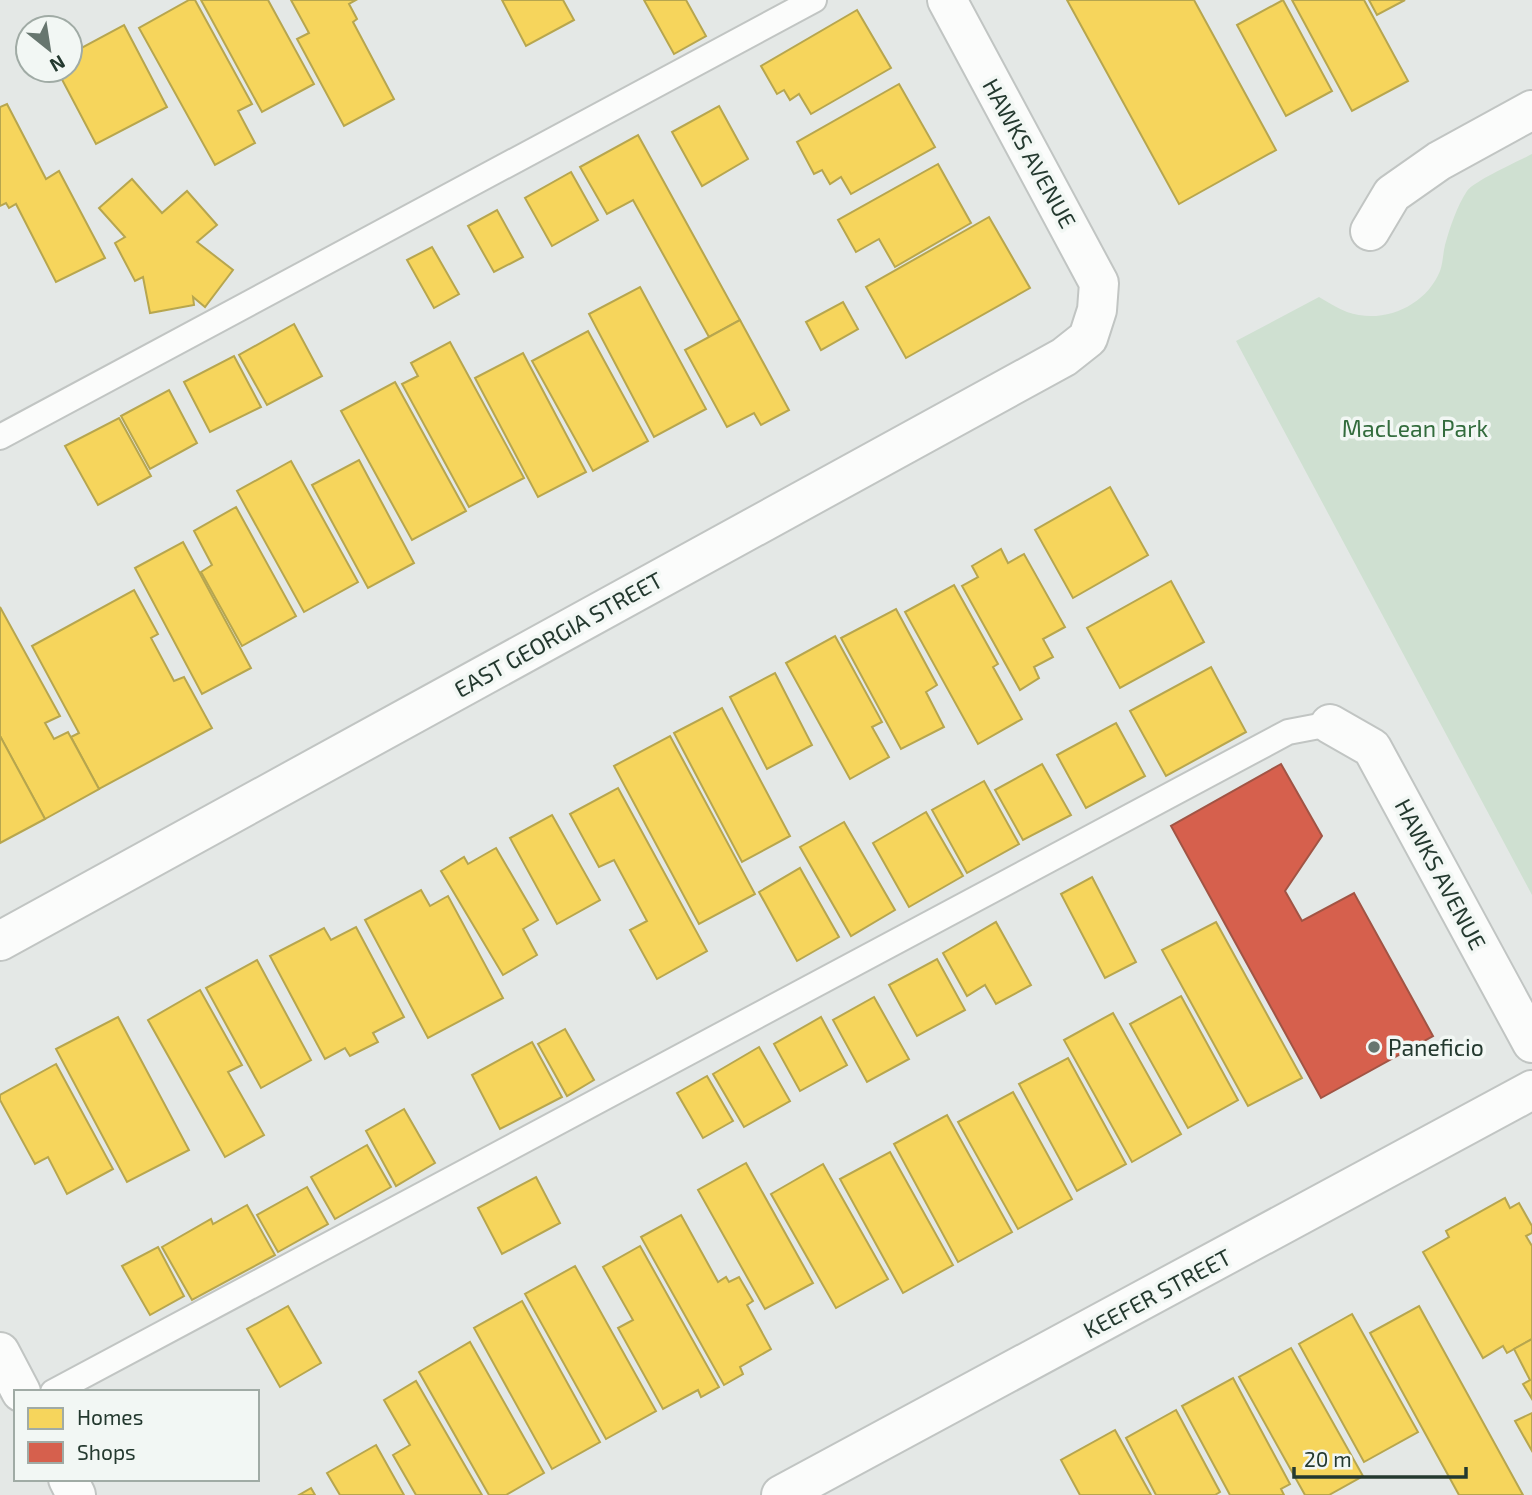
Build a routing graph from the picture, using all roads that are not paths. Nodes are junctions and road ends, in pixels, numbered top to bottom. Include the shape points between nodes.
1 (814, 0) edge
2 (947, 0) edge
3 (1532, 110) edge
4 (1370, 231) dead end
5 (1097, 310) joint
6 (0, 437) edge
7 (1330, 724) joint
8 (0, 941) edge
9 (1532, 1043) edge
10 (1532, 1090) edge
11 (0, 1352) edge
12 (20, 1390) edge
13 (56, 1390) edge
14 (781, 1495) edge

1 - 6 lane
2 - 5 street, HAWKS AVENUE via 1086,255 1099,283
3 - 4 street via 1439,161 1392,194
5 - 8 street, EAST GEORGIA STREET via 1088,338 1064,357
7 - 9 street, HAWKS AVENUE via 1372,747
7 - 13 lane via 1287,732
10 - 14 street, KEEFER STREET
11 - 12 street

